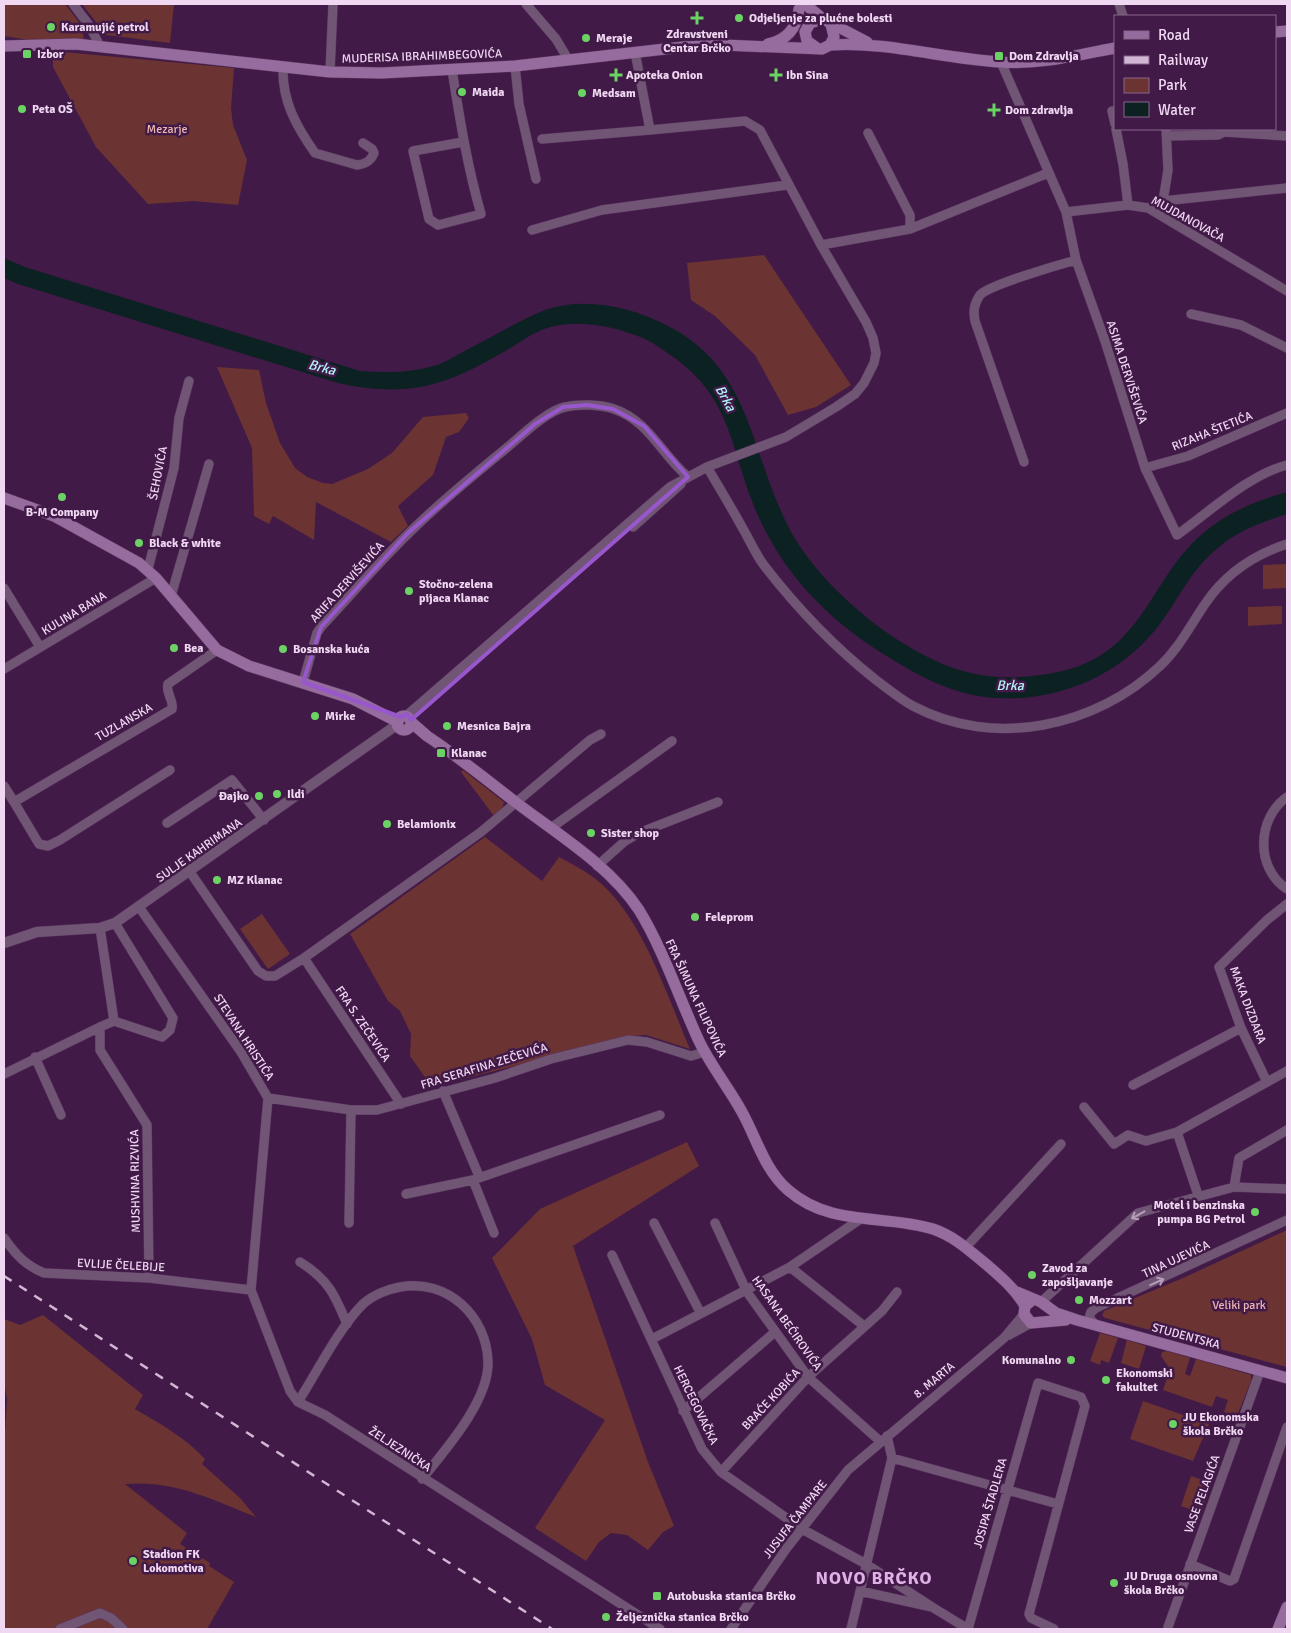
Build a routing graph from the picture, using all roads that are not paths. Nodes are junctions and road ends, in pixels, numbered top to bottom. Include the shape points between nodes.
1 (73, 4) edge
2 (333, 4) edge
3 (526, 4) edge
4 (800, 6) edge
5 (827, 22) junction
6 (806, 30) junction
7 (830, 45) junction
8 (4, 46) edge
9 (100, 46) junction
10 (759, 46) junction
11 (781, 47) junction
12 (880, 47) junction
13 (817, 48) junction
14 (1114, 48) edge
15 (634, 52) junction
16 (568, 58) junction
17 (1002, 62) junction
18 (515, 66) junction
19 (283, 67) junction
20 (452, 70) junction
21 (330, 72) junction
22 (1112, 111) dead end
23 (1114, 120) edge
24 (650, 130) junction
25 (1116, 130) edge
26 (1166, 132) edge
27 (868, 133) dead end
28 (1287, 136) edge
29 (542, 139) dead end
30 (463, 142) junction
31 (363, 143) dead end
32 (1048, 173) junction
33 (536, 179) dead end
34 (787, 185) junction
35 (1287, 188) edge
36 (1163, 201) junction
37 (1128, 205) junction
38 (1148, 208) junction
39 (1066, 212) junction
40 (910, 229) junction
41 (532, 230) dead end
42 (820, 245) junction
43 (1076, 260) junction
44 (1287, 292) edge
45 (1190, 314) dead end
46 (1287, 348) edge
47 (189, 381) dead end
48 (1287, 413) edge
49 (1024, 462) dead end
50 (209, 464) dead end
51 (1287, 465) edge
52 (707, 467) junction
53 (1145, 468) junction
54 (688, 476) junction
55 (4, 498) edge
56 (1287, 544) edge
57 (148, 569) junction
58 (156, 578) junction
59 (4, 588) edge
60 (171, 596) junction
61 (40, 647) junction
62 (217, 650) junction
63 (4, 668) edge
64 (303, 682) junction
65 (402, 723) junction
66 (601, 734) dead end
67 (672, 741) dead end
68 (170, 770) dead end
69 (4, 786) edge
70 (1287, 798) edge
71 (14, 802) junction
72 (718, 802) dead end
73 (517, 803) junction
74 (264, 820) junction
75 (168, 823) dead end
76 (551, 828) junction
77 (597, 866) junction
78 (190, 872) junction
79 (1287, 888) edge
80 (1287, 904) edge
81 (139, 907) junction
82 (115, 924) junction
83 (100, 928) junction
84 (4, 943) edge
85 (304, 958) junction
86 (114, 1021) junction
87 (100, 1027) junction
88 (1241, 1028) junction
89 (705, 1052) junction
90 (35, 1057) junction
91 (1287, 1071) edge
92 (4, 1074) edge
93 (1267, 1082) junction
94 (1133, 1085) dead end
95 (443, 1091) junction
96 (268, 1098) junction
97 (401, 1104) junction
98 (1084, 1107) dead end
99 (351, 1110) junction
100 (61, 1115) dead end
101 (660, 1115) dead end
102 (1287, 1130) edge
103 (1177, 1132) junction
104 (1061, 1144) dead end
105 (476, 1178) junction
106 (1234, 1187) junction
107 (1287, 1190) edge
108 (406, 1194) dead end
109 (1198, 1195) junction
110 (859, 1220) junction
111 (1287, 1220) edge
112 (349, 1223) dead end
113 (654, 1223) dead end
114 (715, 1223) dead end
115 (494, 1233) dead end
116 (4, 1238) edge
117 (966, 1247) junction
118 (612, 1256) dead end
119 (300, 1262) dead end
120 (790, 1267) junction
121 (149, 1278) junction
122 (251, 1290) junction
123 (747, 1292) junction
124 (897, 1292) dead end
125 (1035, 1311) junction
126 (700, 1312) junction
127 (347, 1324) junction
128 (864, 1326) junction
129 (1098, 1326) junction
130 (775, 1332) junction
131 (652, 1339) junction
132 (1260, 1371) junction
133 (808, 1377) junction
134 (1287, 1378) edge
135 (298, 1402) junction
136 (683, 1411) junction
137 (1287, 1427) edge
138 (884, 1439) junction
139 (892, 1458) junction
140 (722, 1472) junction
141 (422, 1479) junction
142 (1007, 1490) junction
143 (1058, 1504) junction
144 (802, 1529) junction
145 (866, 1564) junction
146 (1190, 1564) junction
147 (860, 1591) junction
148 (932, 1607) junction
149 (1287, 1607) edge
150 (1168, 1627) dead end
151 (60, 1629) edge
152 (123, 1629) edge
153 (660, 1629) edge
154 (731, 1629) edge
155 (851, 1629) edge
156 (968, 1629) edge
157 (1054, 1629) edge
158 (1278, 1629) edge

1 - 9 street
2 - 21 street
3 - 16 street
4 - 5 main road
4 - 6 main road
4 - 10 main road via 796,26 788,35
5 - 6 main road via 814,21
5 - 7 main road via 835,33
5 - 12 main road
6 - 11 main road via 793,42
6 - 13 main road via 807,41
7 - 12 main road
7 - 13 main road
8 - 9 main road, MUDERISA IBRAHIMBEGOVIĆA
9 - 19 main road, MUDERISA IBRAHIMBEGOVIĆA
10 - 11 main road, MUDERISA IBRAHIMBEGOVIĆA
10 - 15 main road, MUDERISA IBRAHIMBEGOVIĆA via 683,47
11 - 13 main road, MUDERISA IBRAHIMBEGOVIĆA
12 - 17 main road
14 - 17 main road via 1042,61
15 - 16 main road, MUDERISA IBRAHIMBEGOVIĆA
15 - 24 street
16 - 18 main road, MUDERISA IBRAHIMBEGOVIĆA
17 - 32 street, ASIMA DERVIŠEVIĆA
18 - 20 main road, MUDERISA IBRAHIMBEGOVIĆA
18 - 33 street via 519,104
19 - 21 main road, MUDERISA IBRAHIMBEGOVIĆA
19 - 31 street via 282,82 288,110 315,152 363,164 374,153
20 - 21 main road, MUDERISA IBRAHIMBEGOVIĆA
20 - 30 street
22 - 23 street
24 - 29 street
24 - 34 street via 745,121 753,124 760,130
25 - 37 street
26 - 28 street
26 - 36 street via 1168,170
27 - 40 street via 910,216
30 - 30 street via 481,214 438,226 429,219 413,151
32 - 39 street, ASIMA DERVIŠEVIĆA
32 - 40 street
34 - 41 street via 602,210
34 - 42 street
35 - 36 street
36 - 38 street
37 - 38 street, MUJDANOVAČA
37 - 39 street, MUJDANOVAČA
38 - 44 street, MUJDANOVAČA
39 - 43 street, ASIMA DERVIŠEVIĆA
40 - 42 street
42 - 52 street via 873,338 874,363 864,383 855,394 786,436
43 - 49 street via 988,289 981,294 973,310
43 - 53 street, ASIMA DERVIŠEVIĆA
45 - 46 street via 1241,325
47 - 57 street, ŠEHOVIĆA via 179,418 174,468
48 - 53 street, RIZAHA ŠTETIĆA via 1188,456
50 - 60 street
51 - 53 street, ASIMA DERVIŠEVIĆA via 1251,482 1177,535
52 - 54 street
52 - 56 street via 761,562 817,628 852,661 914,706 944,719 988,727 1011,729 1066,721 1115,701 1160,665 1188,634 1205,603 1231,574 1266,551
54 - 64 street, ARIFA DERVIŠEVIĆA via 672,464 660,443 637,422 613,409 563,407 535,424 408,533 321,627
54 - 65 street via 673,493
55 - 57 main road via 54,516
57 - 58 main road
58 - 60 main road
58 - 61 street, KULINA BANA
59 - 61 street
60 - 62 main road
61 - 63 street, KULINA BANA
62 - 64 main road, FRA ŠIMUNA FILIPOVIĆA via 249,666
62 - 71 street, TUZLANSKA via 168,684 172,708
64 - 65 main road, FRA ŠIMUNA FILIPOVIĆA via 353,699
65 - 73 main road, FRA ŠIMUNA FILIPOVIĆA via 427,736
65 - 74 street, SULJE KAHRIMANA
66 - 73 street
67 - 76 street
68 - 71 street via 48,846 40,844
69 - 71 street
70 - 79 street via 1271,814 1263,845 1273,875
72 - 77 street via 639,833
73 - 76 main road, FRA ŠIMUNA FILIPOVIĆA
73 - 85 street
74 - 75 street via 232,780
74 - 78 street, SULJE KAHRIMANA
76 - 77 main road, FRA ŠIMUNA FILIPOVIĆA
77 - 89 main road, FRA ŠIMUNA FILIPOVIĆA via 621,888 638,910
78 - 81 street, SULJE KAHRIMANA
78 - 85 street via 258,971 270,977
80 - 88 street, MAKA DIZDARA via 1219,967
81 - 82 street, SULJE KAHRIMANA
81 - 96 street, STEVANA HRISTIĆA via 241,1052
82 - 83 street, SULJE KAHRIMANA
82 - 86 street via 173,1018 170,1030 162,1037
83 - 84 street, SULJE KAHRIMANA via 37,932
83 - 86 street
85 - 97 street, FRA S. ZEČEVIĆA
86 - 87 street
87 - 90 street
87 - 121 street, MUSHVINA RIZVIĆA via 100,1050 147,1124
88 - 93 street, MAKA DIZDARA
88 - 94 street
89 - 95 street, FRA SERAFINA ZEČEVIĆA via 691,1056 647,1042 628,1040
89 - 110 main road, FRA ŠIMUNA FILIPOVIĆA via 742,1112 774,1176 811,1206
90 - 92 street
90 - 100 street
91 - 93 street
93 - 103 street
95 - 97 street, FRA SERAFINA ZEČEVIĆA
95 - 105 street
96 - 99 street, FRA SERAFINA ZEČEVIĆA
96 - 122 street, STEVANA HRISTIĆA
97 - 99 street, FRA SERAFINA ZEČEVIĆA via 377,1110
98 - 103 street via 1114,1144 1128,1135 1146,1141
99 - 112 street
101 - 105 street
102 - 106 street via 1239,1158
103 - 109 street
104 - 117 street
105 - 108 street
105 - 115 street
106 - 107 street
106 - 109 street
109 -> 125 street via 1138,1213
110 - 117 main road, FRA ŠIMUNA FILIPOVIĆA via 914,1225 951,1237
110 - 120 street
129 -> 111 street, TINA UJEVIĆA via 1089,1318 1096,1308
113 - 126 street
114 - 123 street, HASANA BEĆIROVIĆA
116 - 121 street, EVLIJE ČELEBIJE via 18,1258 44,1273
117 - 125 main road, FRA ŠIMUNA FILIPOVIĆA
118 - 131 street, HERCEGOVAČKA
119 - 127 street via 329,1286
120 - 123 street
120 - 128 street
121 - 122 street, EVLIJE ČELEBIJE
122 - 135 street via 290,1391
123 - 126 street
123 - 130 street, HASANA BEĆIROVIĆA
124 - 128 street, BRAĆE KOBIĆA
125 - 129 main road, STUDENTSKA
125 - 138 street, 8. MARTA
126 - 131 street
127 - 135 street
127 - 141 street via 364,1303 387,1289 412,1284 430,1286 452,1295 468,1309 483,1332 488,1363 483,1386 463,1426
128 - 133 street, BRAĆE KOBIĆA
129 - 132 main road, STUDENTSKA
130 - 133 street, HASANA BEĆIROVIĆA
130 - 136 street
131 - 136 street, HERCEGOVAČKA
132 - 134 main road, STUDENTSKA
132 - 146 street, VASE PELAGIĆA
133 - 138 street, HASANA BEĆIROVIĆA
133 - 140 street, BRAĆE KOBIĆA
135 - 141 street, ŽELJEZNIČKA via 325,1415
136 - 140 street, HERCEGOVAČKA via 702,1449
137 - 146 street via 1234,1579
138 - 139 street
138 - 144 street, JUSUFA ČAMPARE via 848,1470
139 - 142 street
139 - 145 street
140 - 144 street, HERCEGOVAČKA
141 - 153 street, ŽELJEZNIČKA
142 - 143 street
142 - 143 street, JOSIPA ŠTADLERA via 1038,1383 1081,1397 1085,1406
142 - 156 street, JOSIPA ŠTADLERA
143 - 157 street via 1029,1614
144 - 145 street, HERCEGOVAČKA
144 - 154 street, JUSUFA ČAMPARE
145 - 147 street
145 - 148 street, HERCEGOVAČKA
146 - 150 street, VASE PELAGIĆA
147 - 148 street
147 - 155 street
148 - 156 street, HERCEGOVAČKA
149 - 158 main road
151 - 152 street via 100,1614

